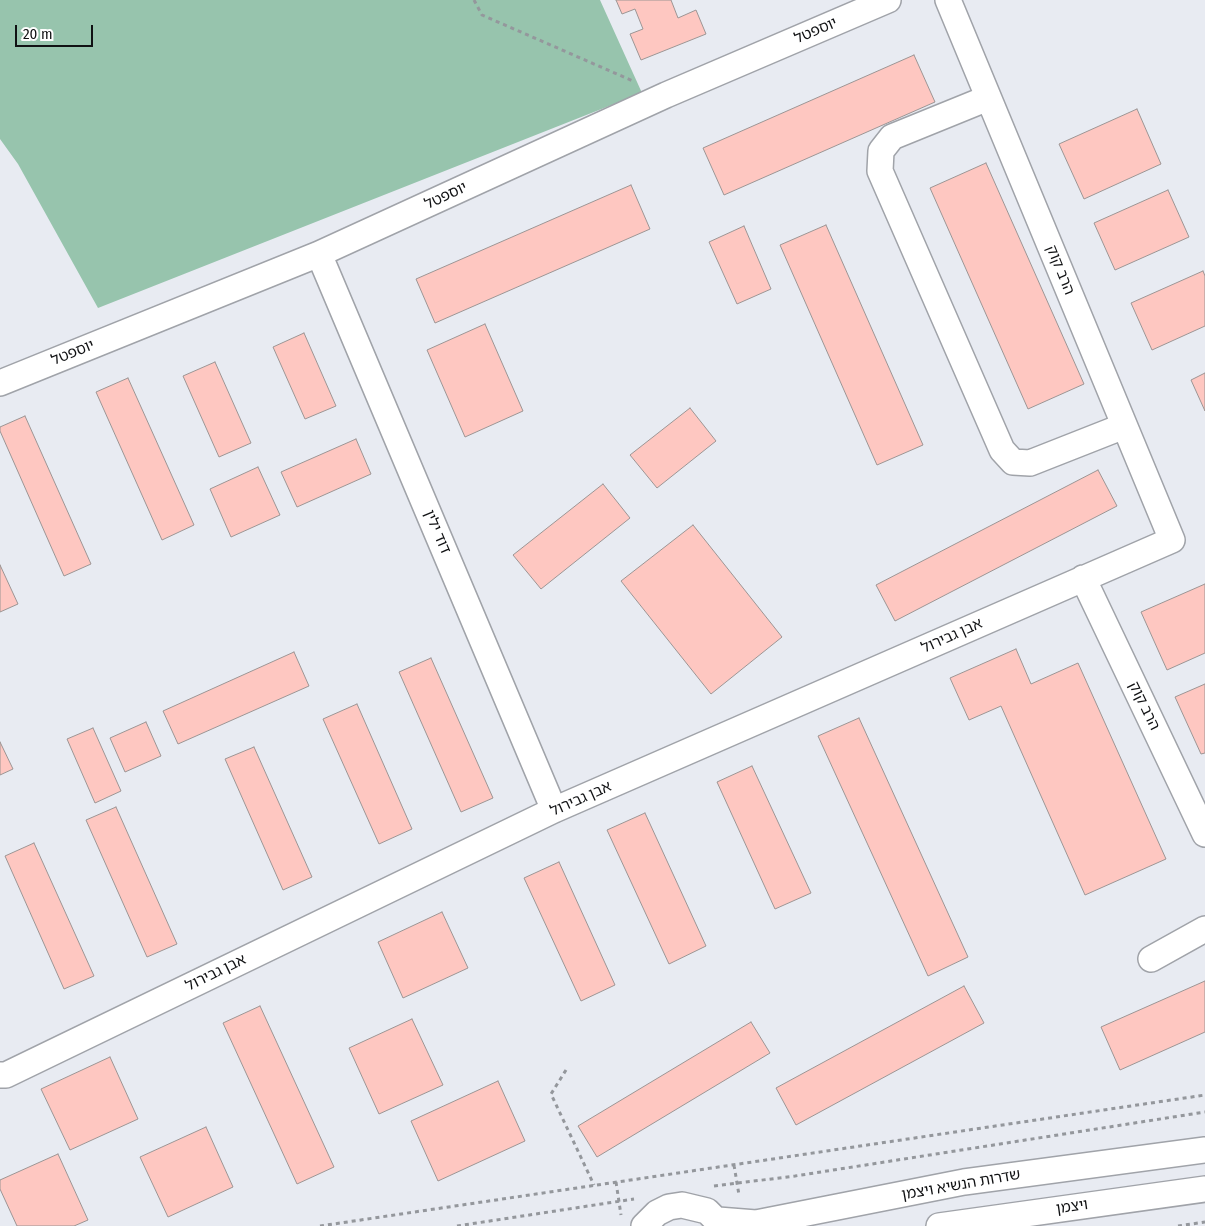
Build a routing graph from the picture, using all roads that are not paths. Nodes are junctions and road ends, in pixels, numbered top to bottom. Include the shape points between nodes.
1 (888, 0) edge
2 (948, 0) edge
3 (988, 98) junction
4 (319, 254) junction
5 (0, 382) edge
6 (1124, 426) junction
7 (1172, 540) joint
8 (1083, 578) junction
9 (554, 810) junction
10 (1205, 834) edge
11 (1205, 929) edge
12 (1151, 959) dead end
13 (0, 1075) edge
14 (1205, 1150) edge
15 (1205, 1189) edge
16 (637, 1223) edge
17 (720, 1223) edge
18 (939, 1226) edge

1 - 4 street, יוספטל via 666,95
2 - 3 street, הרב קוק
3 - 6 street, הרב קוק
3 - 6 street via 892,138 881,151 880,171 1002,450 1013,462 1030,463
4 - 5 street, יוספטל
4 - 9 street, דוד ילין
6 - 7 street, הרב קוק
7 - 8 street, אבן גבירול
8 - 9 street, אבן גבירול
8 - 10 street, הרב קוק
9 - 13 street, אבן גבירול
11 - 12 street
14 - 17 street, שדרות הנשיא ויצמן via 964,1182 764,1222
15 - 18 street, ויצמן
16 - 17 street via 669,1207 682,1205 707,1211

